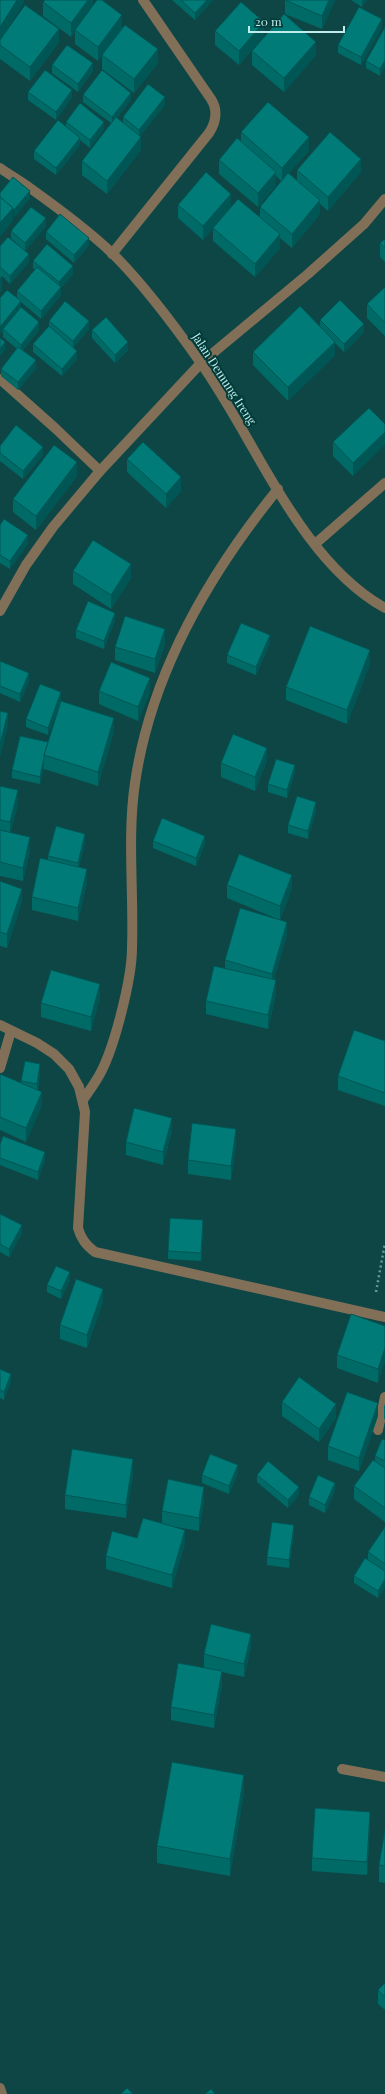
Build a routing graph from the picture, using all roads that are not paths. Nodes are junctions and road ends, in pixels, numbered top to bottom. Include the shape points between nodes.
1 (143, 0) edge
2 (0, 168) edge
3 (385, 199) edge
4 (112, 254) junction
5 (201, 363) junction
6 (0, 379) edge
7 (100, 471) junction
8 (385, 484) edge
9 (278, 489) junction
10 (315, 544) junction
11 (385, 608) edge
12 (0, 611) edge
13 (0, 1025) edge
14 (11, 1031) junction
15 (0, 1068) edge
16 (83, 1100) junction
17 (385, 1317) edge
18 (385, 1397) edge
19 (378, 1430) dead end
20 (342, 1769) dead end
21 (385, 1777) edge
22 (0, 2088) edge
23 (2, 2094) edge

1 - 4 street via 211,99 215,108 215,119 209,133
2 - 4 street, Jalan Demung Ireng via 56,207
3 - 5 street via 364,224 308,274
4 - 5 street, Jalan Demung Ireng via 149,295
5 - 7 street
5 - 9 street, Jalan Demung Ireng
6 - 7 street
7 - 12 street via 53,527 26,565
8 - 10 street
9 - 10 street, Jalan Demung Ireng
9 - 16 street via 234,547 197,607 171,660 152,712 135,783 131,841 132,949 124,999 108,1056
10 - 11 street, Jalan Demung Ireng via 341,575
13 - 14 street
14 - 15 street
14 - 16 street via 54,1054 69,1069
16 - 17 street via 85,1112 78,1228 81,1238 95,1252
18 - 19 street
20 - 21 street
22 - 23 street

